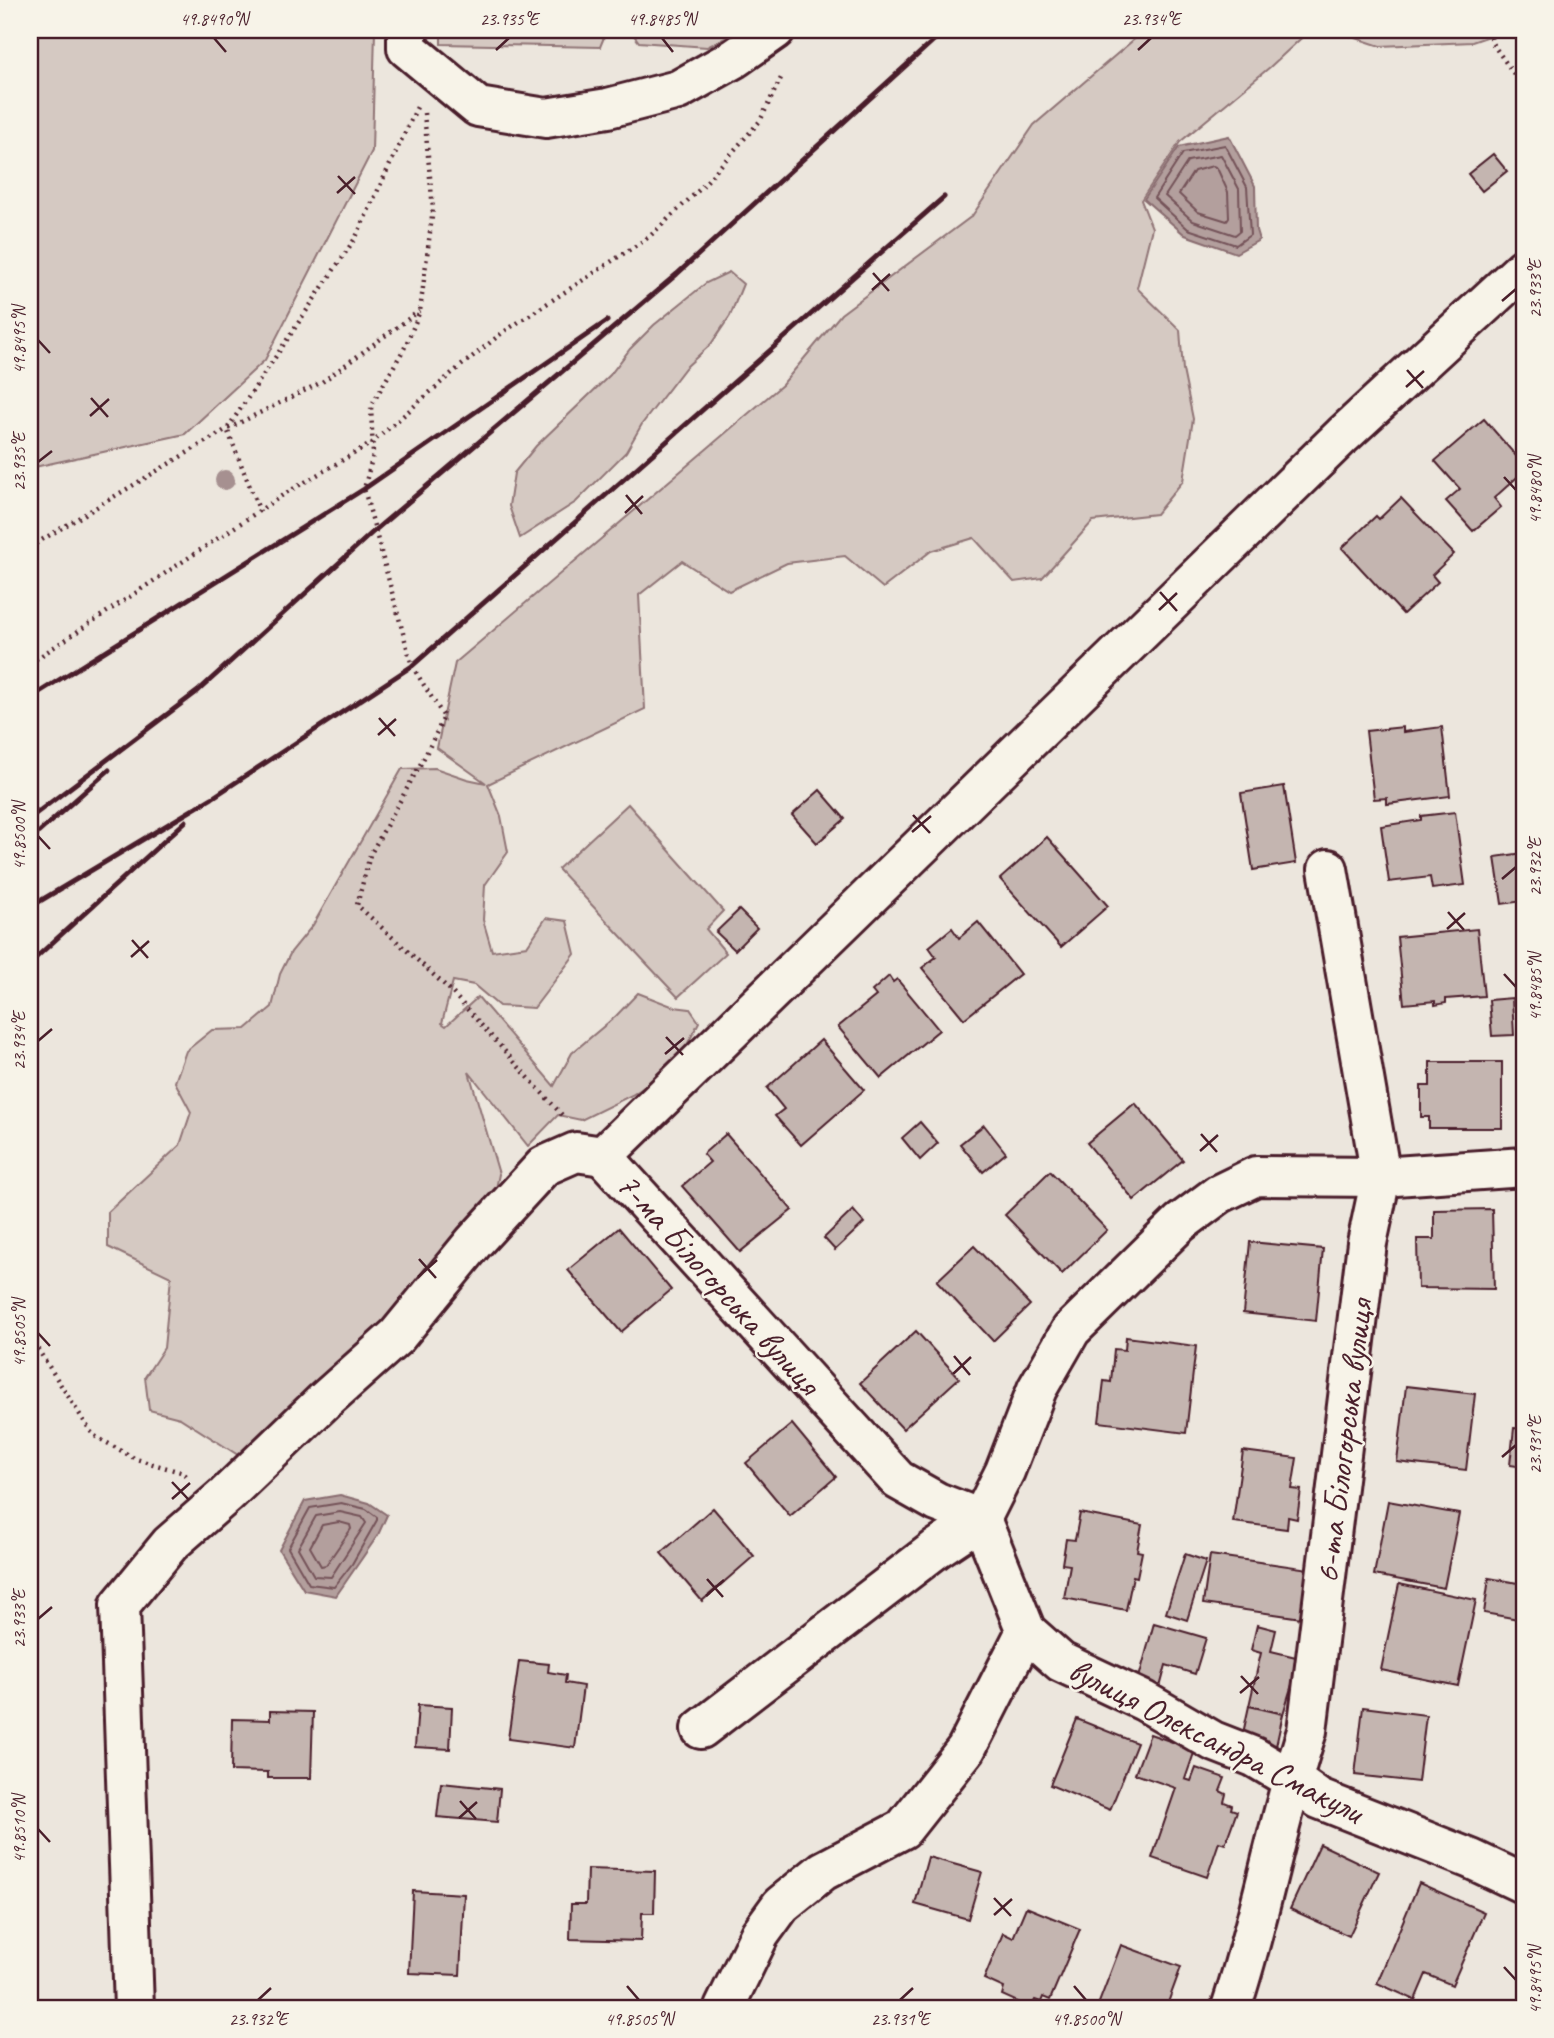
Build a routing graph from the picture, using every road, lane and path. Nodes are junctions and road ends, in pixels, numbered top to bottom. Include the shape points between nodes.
1 (1490, 30) edge
2 (407, 39) edge
3 (779, 47) edge
4 (1524, 88) edge
5 (423, 109) dead end
6 (1524, 268) edge
7 (420, 311) junction
8 (227, 429) junction
9 (372, 443) junction
10 (260, 512) junction
11 (30, 547) edge
12 (30, 663) edge
13 (1328, 869) dead end
14 (603, 1156) junction
15 (1524, 1167) edge
16 (1381, 1177) junction
17 (30, 1337) edge
18 (210, 1509) junction
19 (981, 1519) junction
20 (1026, 1631) junction
21 (701, 1729) dead end
22 (1291, 1779) junction
23 (1524, 1884) edge
24 (134, 2008) edge
25 (724, 2008) edge
26 (1231, 2008) edge

1 - 4 path via 1492,43
2 - 3 street via 478,107 546,118 678,90 735,58
2 - 8 path via 422,96 356,237
3 - 9 path via 783,75 760,121 700,189 649,237 502,333
5 - 7 path via 433,209
6 - 14 street, 7-ма Білогорська вулиця via 1343,435
7 - 8 path via 322,382
7 - 9 path via 405,348 370,406
8 - 10 path
8 - 11 path
9 - 10 path
9 - 14 path via 364,489 372,520 412,666 444,717 370,855 357,905 449,989
10 - 12 path
13 - 16 street, 6-та Білогорська вулиця
14 - 18 street via 576,1152 544,1166 397,1336
14 - 19 street, 7-ма Білогорська вулиця via 898,1480
15 - 16 street
16 - 19 street via 1256,1176 1219,1194 1180,1223 1071,1330 1037,1389
16 - 22 street, 6-та Білогорська вулиця via 1367,1243 1307,1731
17 - 18 path via 93,1435 135,1459 184,1473
18 - 24 street via 170,1544 120,1605
19 - 20 street, вулиця Олександра Смакули
19 - 21 street
20 - 22 street, вулиця Олександра Смакули via 1062,1662
20 - 25 street via 966,1749 904,1829 822,1871 780,1905 760,1934
22 - 23 street, вулиця Олександра Смакули via 1319,1799
22 - 26 street, 6-та Білогорська вулиця

